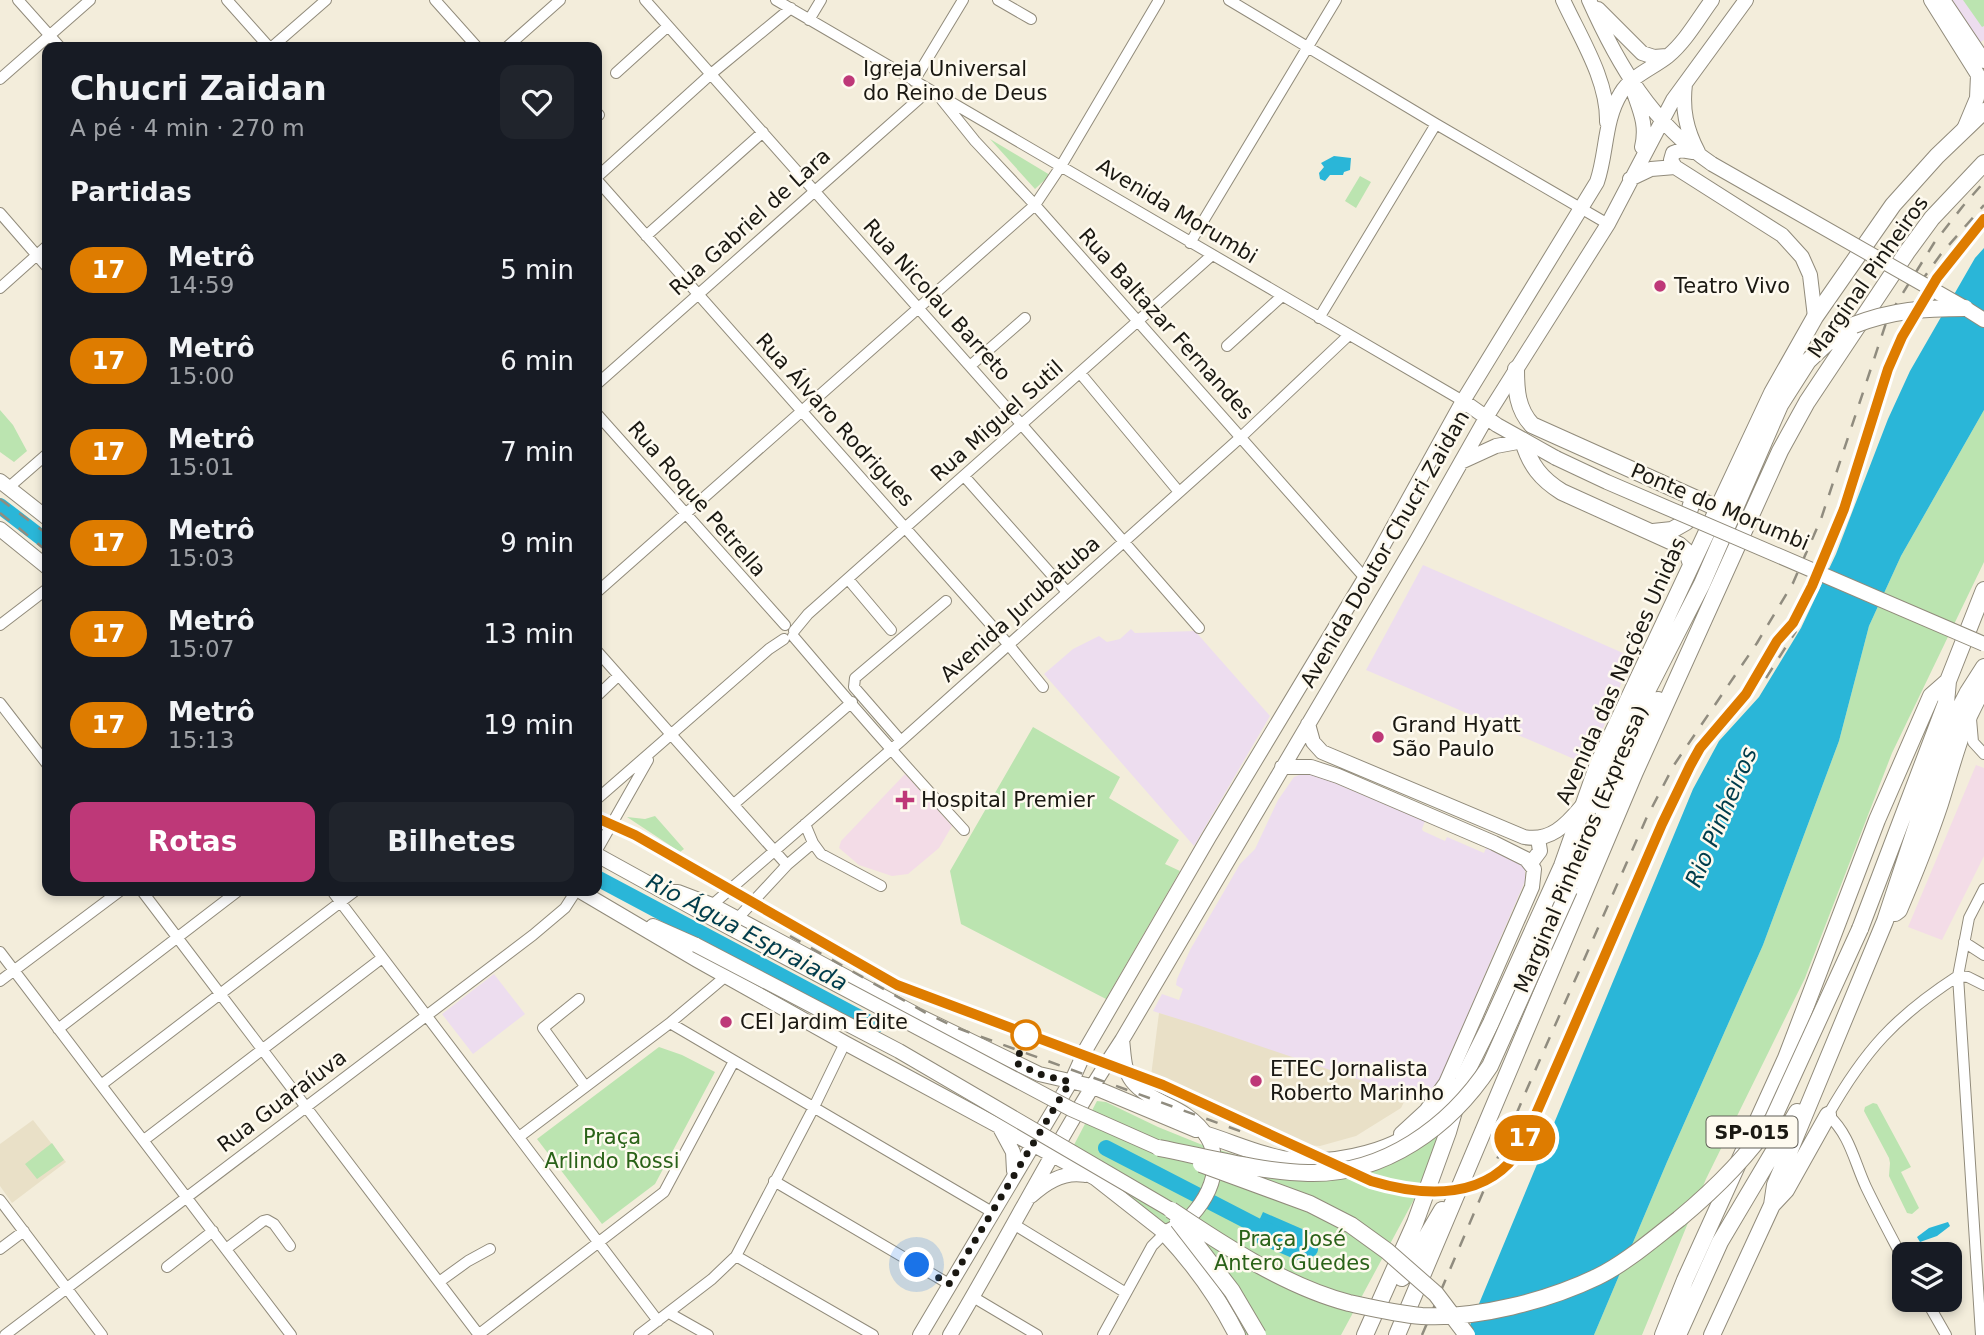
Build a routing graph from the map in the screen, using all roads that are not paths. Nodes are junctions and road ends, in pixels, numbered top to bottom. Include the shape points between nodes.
1 (18, 0) edge
2 (90, 0) edge
3 (227, 0) edge
4 (327, 0) edge
5 (435, 0) edge
6 (560, 0) edge
7 (645, 0) edge
8 (776, 0) edge
9 (821, 0) edge
10 (963, 0) edge
11 (998, 0) edge
12 (1159, 0) edge
13 (1229, 0) edge
14 (1336, 0) edge
15 (1563, 0) edge
16 (1589, 0) edge
17 (1712, 0) edge
18 (1746, 0) edge
19 (1931, 0) edge
20 (1943, 0) edge
21 (790, 8) junction
22 (1031, 19) dead end
23 (809, 20) junction
24 (668, 26) junction
25 (50, 36) junction
26 (43, 42) edge
27 (55, 42) edge
28 (265, 42) edge
29 (276, 42) edge
30 (473, 42) edge
31 (513, 42) edge
32 (42, 43) edge
33 (1307, 47) junction
34 (1669, 55) junction
35 (1984, 61) edge
36 (616, 73) dead end
37 (711, 74) junction
38 (0, 79) edge
39 (914, 81) junction
40 (1630, 81) junction
41 (1685, 83) junction
42 (934, 93) junction
43 (1984, 111) edge
44 (1662, 120) junction
45 (1436, 124) junction
46 (1607, 130) junction
47 (1964, 131) junction
48 (763, 132) junction
49 (1702, 157) junction
50 (1639, 160) junction
51 (1984, 163) edge
52 (1061, 166) junction
53 (1675, 167) junction
54 (602, 174) edge
55 (1630, 178) junction
56 (602, 185) edge
57 (815, 190) junction
58 (1035, 205) junction
59 (1582, 209) junction
60 (0, 213) edge
61 (1608, 224) junction
62 (646, 236) junction
63 (1190, 243) junction
64 (42, 250) edge
65 (37, 255) junction
66 (1211, 256) junction
67 (42, 261) edge
68 (0, 288) edge
69 (697, 296) junction
70 (1282, 296) junction
71 (1965, 308) junction
72 (918, 309) junction
73 (1815, 317) junction
74 (1025, 318) dead end
75 (1319, 318) junction
76 (1984, 320) edge
77 (1138, 321) junction
78 (1349, 335) junction
79 (1227, 346) dead end
80 (970, 366) junction
81 (1516, 369) junction
82 (1080, 373) junction
83 (602, 380) edge
84 (1817, 385) joint
85 (1463, 401) junction
86 (802, 411) junction
87 (1485, 418) junction
88 (602, 420) edge
89 (1022, 425) junction
90 (1241, 437) junction
91 (1523, 441) junction
92 (42, 457) edge
93 (1556, 458) joint
94 (1460, 463) junction
95 (964, 476) junction
96 (4, 484) edge
97 (1179, 492) junction
98 (1692, 498) junction
99 (1717, 508) junction
100 (686, 514) junction
101 (42, 515) edge
102 (906, 528) junction
103 (0, 529) edge
104 (1653, 532) junction
105 (1125, 541) junction
106 (42, 563) edge
107 (1691, 564) junction
108 (1365, 578) junction
109 (848, 579) junction
110 (602, 589) edge
111 (1984, 590) edge
112 (1067, 592) junction
113 (42, 593) edge
114 (946, 601) dead end
115 (0, 625) edge
116 (1199, 628) dead end
117 (891, 630) dead end
118 (786, 632) junction
119 (1009, 644) junction
120 (1984, 644) edge
121 (602, 657) edge
122 (1686, 662) junction
123 (1984, 667) edge
124 (618, 677) junction
125 (1948, 681) junction
126 (1043, 687) dead end
127 (1984, 688) edge
128 (602, 691) edge
129 (852, 702) junction
130 (0, 703) edge
131 (1642, 703) junction
132 (1972, 708) junction
133 (1308, 724) junction
134 (672, 734) junction
135 (901, 741) junction
136 (891, 750) junction
137 (1319, 750) junction
138 (651, 754) junction
139 (1984, 754) edge
140 (42, 758) edge
141 (1282, 767) junction
142 (1311, 767) junction
143 (602, 795) edge
144 (734, 804) junction
145 (1583, 804) junction
146 (805, 824) junction
147 (964, 830) dead end
148 (1538, 838) junction
149 (813, 843) junction
150 (602, 844) edge
151 (774, 851) junction
152 (602, 856) edge
153 (1531, 863) junction
154 (787, 865) junction
155 (1562, 866) junction
156 (881, 886) dead end
157 (1570, 886) junction
158 (1984, 889) edge
159 (113, 896) edge
160 (146, 896) edge
161 (232, 896) edge
162 (336, 896) edge
163 (348, 896) edge
164 (574, 896) edge
165 (588, 896) edge
166 (340, 902) junction
167 (604, 904) junction
168 (708, 910) junction
169 (737, 919) junction
170 (1885, 921) junction
171 (177, 937) junction
172 (1964, 942) junction
173 (0, 952) edge
174 (1984, 955) edge
175 (382, 958) junction
176 (14, 971) junction
177 (726, 976) junction
178 (1958, 976) junction
179 (0, 981) edge
180 (1984, 985) edge
181 (220, 994) junction
182 (579, 999) dead end
183 (426, 1016) junction
184 (670, 1023) junction
185 (58, 1029) junction
186 (1122, 1040) junction
187 (845, 1043) junction
188 (263, 1049) junction
189 (1084, 1054) junction
190 (734, 1061) junction
191 (1104, 1068) junction
192 (1039, 1074) junction
193 (1464, 1077) junction
194 (1070, 1082) junction
195 (101, 1085) junction
196 (585, 1086) junction
197 (1091, 1086) junction
198 (1810, 1102) junction
199 (306, 1106) junction
200 (813, 1109) junction
201 (1828, 1115) junction
202 (998, 1125) junction
203 (1207, 1135) junction
204 (519, 1137) junction
205 (144, 1140) junction
206 (1033, 1144) junction
207 (1159, 1149) junction
208 (1380, 1149) junction
209 (1052, 1154) junction
210 (1095, 1178) junction
211 (1011, 1180) junction
212 (774, 1181) junction
213 (1460, 1185) junction
214 (187, 1197) junction
215 (1028, 1199) junction
216 (0, 1200) edge
217 (1772, 1205) junction
218 (1171, 1210) junction
219 (992, 1212) junction
220 (1015, 1225) junction
221 (24, 1231) junction
222 (213, 1231) junction
223 (1165, 1233) junction
224 (598, 1242) junction
225 (1894, 1242) edge
226 (290, 1246) dead end
227 (0, 1249) edge
228 (226, 1249) junction
229 (489, 1249) dead end
230 (736, 1255) junction
231 (167, 1267) dead end
232 (439, 1282) junction
233 (949, 1284) junction
234 (67, 1288) junction
235 (1126, 1293) junction
236 (973, 1297) junction
237 (1933, 1312) edge
238 (669, 1313) junction
239 (658, 1321) junction
240 (5, 1335) edge
241 (102, 1335) edge
242 (291, 1335) edge
243 (479, 1335) edge
244 (639, 1335) edge
245 (708, 1335) edge
246 (873, 1335) edge
247 (920, 1335) edge
248 (950, 1335) edge
249 (1037, 1335) edge
250 (1103, 1335) edge
251 (1237, 1335) edge
252 (1258, 1335) edge
253 (1367, 1335) edge
254 (1397, 1335) edge
255 (1466, 1335) edge
256 (1663, 1335) edge
257 (1678, 1335) edge
258 (1712, 1335) edge
259 (1946, 1335) edge
260 (1981, 1335) edge

1 - 25 street
2 - 25 street
3 - 28 street
4 - 29 street
5 - 30 street
6 - 31 street
7 - 24 street, Rua Nicolau Barreto
8 - 21 street, Avenida Morumbi
9 - 23 street
10 - 39 street
11 - 22 street
12 - 52 street
13 - 33 street
14 - 33 street
15 - 46 main road via 1595,69
16 - 34 main road via 1642,53
16 - 40 main road
17 - 34 main road, Avenida Doutor Chucri Zaidan
18 - 41 main road, Avenida Doutor Chucri Zaidan
19 - 47 main road via 1978,75 1977,98
20 - 35 main road
21 - 23 street, Avenida Morumbi
21 - 37 street
23 - 39 street, Avenida Morumbi
24 - 36 street
24 - 37 street, Rua Nicolau Barreto
25 - 26 street
25 - 27 street
32 - 38 street
33 - 45 street
33 - 63 street
34 - 40 main road, Avenida Doutor Chucri Zaidan
37 - 48 street, Rua Nicolau Barreto
37 - 54 street
39 - 42 street, Avenida Morumbi
40 - 44 main road
40 - 46 main road, Avenida Doutor Chucri Zaidan
40 - 50 main road via 1644,118
41 - 44 main road, Avenida Doutor Chucri Zaidan
41 - 49 main road via 1684,113
42 - 52 street, Avenida Morumbi
42 - 57 street, Rua Gabriel de Lara
42 - 58 street, Rua Baltazar Fernandes
43 - 47 highway, Avenida das Nações Unidas
44 - 49 main road
44 - 50 main road, Avenida Doutor Chucri Zaidan
45 - 59 street
45 - 75 street
46 - 59 main road, Avenida Doutor Chucri Zaidan via 1603,165
47 - 73 highway, Avenida das Nações Unidas via 1893,205
48 - 57 street, Rua Nicolau Barreto
48 - 62 street
49 - 53 main road via 1681,150 1672,153
49 - 71 main road, bridge
50 - 55 main road, Avenida Doutor Chucri Zaidan
51 - 84 highway, Marginal Pinheiros via 1932,218
52 - 58 street
52 - 63 street, Avenida Morumbi
53 - 55 main road via 1651,169
53 - 73 main road via 1782,235 1802,257 1810,275
55 - 61 main road, Avenida Doutor Chucri Zaidan
56 - 62 street, Rua Álvaro Rodrigues
57 - 69 street, Rua Gabriel de Lara
57 - 72 street, Rua Nicolau Barreto
58 - 72 street
58 - 77 street, Rua Baltazar Fernandes
59 - 61 street
59 - 85 main road, Avenida Doutor Chucri Zaidan
60 - 65 street
61 - 81 main road, Avenida Doutor Chucri Zaidan
62 - 69 street, Rua Álvaro Rodrigues
63 - 66 street, Avenida Morumbi
64 - 65 street
65 - 67 street
65 - 68 street
66 - 70 street, Avenida Morumbi
66 - 77 street, Rua Miguel Sutil
69 - 83 street, Rua Gabriel de Lara
69 - 86 street, Rua Álvaro Rodrigues
70 - 75 street, Avenida Morumbi
70 - 79 street
71 - 76 main road
71 - 131 highway, bridge via 1881,315 1854,325 1808,361 1780,405 1679,632
72 - 80 street, Rua Nicolau Barreto
72 - 86 street
73 - 99 highway, Avenida das Nações Unidas via 1772,393
74 - 80 street
75 - 78 street, Avenida Morumbi
77 - 82 street, Rua Miguel Sutil
77 - 90 street, Rua Baltazar Fernandes
78 - 85 street, Avenida Morumbi
78 - 90 street, Avenida Jurubatuba
80 - 89 street, Rua Nicolau Barreto
81 - 87 main road, Avenida Doutor Chucri Zaidan
81 - 98 highway via 1520,408 1532,425
82 - 89 street, Rua Miguel Sutil
82 - 97 street
84 - 122 highway, Marginal Pinheiros (Expressa) via 1780,451
85 - 87 main road, Avenida Morumbi
85 - 108 main road, Avenida Doutor Chucri Zaidan
86 - 100 street
86 - 102 street, Rua Álvaro Rodrigues
87 - 91 main road, Avenida Morumbi
87 - 94 main road, Avenida Doutor Chucri Zaidan
88 - 100 street, Rua Roque Petrella
89 - 95 street, Rua Miguel Sutil
89 - 105 street, Rua Nicolau Barreto
90 - 97 street, Avenida Jurubatuba
90 - 108 street, Rua Baltazar Fernandes
91 - 93 main road, Avenida Morumbi
91 - 94 main road via 1496,446
91 - 104 highway via 1545,481
92 - 96 street
93 - 120 main road, Ponte do Morumbi, bridge
94 - 133 main road, Avenida Doutor Chucri Zaidan
95 - 102 street, Rua Miguel Sutil
95 - 112 street
96 - 101 main road
97 - 105 street, Avenida Jurubatuba
98 - 99 highway
98 - 104 highway via 1686,522 1672,530
99 - 107 highway, Avenida das Nações Unidas
100 - 110 street
100 - 118 street, Rua Roque Petrella
102 - 109 street, Rua Miguel Sutil
102 - 119 street, Rua Álvaro Rodrigues
103 - 106 main road
104 - 107 highway via 1679,545
105 - 112 street, Avenida Jurubatuba
105 - 116 street, Rua Nicolau Barreto
107 - 145 highway, Avenida das Nações Unidas
108 - 189 main road, Avenida Doutor Chucri Zaidan
109 - 117 street
109 - 118 street, Rua Miguel Sutil
111 - 125 highway, SP-015
112 - 119 street, Avenida Jurubatuba
113 - 115 street
114 - 135 street via 855,678 855,687
118 - 129 street, Rua Roque Petrella
118 - 134 street, Rua Miguel Sutil
119 - 126 street, Rua Álvaro Rodrigues
119 - 135 street, Avenida Jurubatuba
121 - 124 street
122 - 157 highway via 1640,732
122 - 213 highway, Marginal Pinheiros (Expressa)
123 - 170 highway via 1948,732
124 - 128 street
124 - 134 street
125 - 218 highway, bridge via 1945,703 1860,929 1773,1119 1732,1172 1648,1244 1597,1277 1538,1299 1494,1310 1419,1315 1346,1302 1314,1290 1222,1245
125 - 256 highway, SP-015 via 1931,696 1877,820 1786,1058
127 - 132 highway
129 - 136 street, Rua Roque Petrella
129 - 144 street
130 - 140 street
131 - 155 highway
131 - 157 highway
132 - 139 street via 1973,742
132 - 170 highway via 1959,735 1929,839 1899,910
133 - 137 main road
133 - 141 main road, Avenida Doutor Chucri Zaidan
134 - 138 street, Rua Miguel Sutil
134 - 144 street
135 - 136 street, Avenida Jurubatuba
136 - 146 street, Avenida Jurubatuba
136 - 147 street, Rua Roque Petrella
137 - 142 main road via 1312,754
137 - 148 main road via 1524,837
138 - 143 street, Rua Miguel Sutil
138 - 150 street, Rua Miguel Sutil
141 - 142 main road
141 - 186 main road, Avenida Doutor Chucri Zaidan
142 - 153 main road via 1424,811
144 - 151 street
145 - 148 main road via 1567,824
145 - 155 highway, Avenida das Nações Unidas
146 - 149 street
146 - 151 street, Avenida Jurubatuba
148 - 153 main road via 1540,851
149 - 154 street
149 - 156 street via 821,854
151 - 154 street
151 - 168 street, Avenida Jurubatuba
152 - 168 main road via 664,892
153 - 208 main road via 1535,874 1532,887 1446,1083 1426,1111
154 - 169 street
155 - 193 highway, Avenida das Nações Unidas
157 - 207 highway, bridge via 1490,1066 1460,1105 1421,1139 1377,1161 1310,1173
158 - 172 street via 1969,918
159 - 176 street
160 - 171 street
161 - 171 street
162 - 166 street
163 - 166 street
164 - 183 street, Rua Guaraíuva via 555,918
165 - 167 main road
166 - 175 street
166 - 181 street
167 - 177 main road
167 - 218 main road, bridge via 696,945 899,1051
168 - 169 main road
168 - 207 main road, bridge via 1071,1109
169 - 192 main road
170 - 198 highway
171 - 181 street
171 - 185 street
172 - 174 street
172 - 178 street
173 - 176 street
175 - 183 street
175 - 188 street
176 - 179 street
176 - 185 street
177 - 184 street
177 - 187 main road
178 - 180 street
178 - 201 street via 1884,1034 1854,1071
178 - 260 street
181 - 188 street
181 - 195 street
182 - 196 street via 543,1028
183 - 199 street, Rua Guaraíuva
183 - 204 street
184 - 190 street
184 - 196 street
185 - 195 street
186 - 191 main road, Avenida Doutor Chucri Zaidan
186 - 203 main road via 1130,1079 1185,1114
187 - 200 street
187 - 202 main road
188 - 199 street
188 - 205 street
189 - 191 main road
189 - 192 main road via 1062,1073
189 - 194 main road, Avenida Doutor Chucri Zaidan
190 - 200 street
190 - 224 street via 664,1192
191 - 197 main road, Avenida Doutor Chucri Zaidan
192 - 194 main road
193 - 208 highway via 1429,1121
193 - 253 highway, Avenida das Nações Unidas via 1415,1223
194 - 197 main road
194 - 206 main road, Avenida Doutor Chucri Zaidan
195 - 205 street
196 - 204 street
197 - 203 main road
197 - 209 main road, Avenida Doutor Chucri Zaidan
198 - 217 highway via 1775,1185
198 - 257 highway via 1799,1110 1732,1220
199 - 214 street, Rua Guaraíuva
199 - 232 street
200 - 212 street
200 - 219 street
201 - 217 highway via 1786,1190
201 - 225 street via 1848,1139
202 - 206 main road
202 - 211 main road via 1015,1157
203 - 208 highway via 1296,1161 1342,1158
203 - 223 main road via 1215,1161 1212,1185 1191,1217
204 - 224 street
205 - 214 street
206 - 209 main road
206 - 211 main road, Avenida Doutor Chucri Zaidan
207 - 255 highway, bridge via 1310,1204 1351,1225 1428,1287
209 - 210 main road
209 - 215 main road, Avenida Doutor Chucri Zaidan
210 - 215 main road via 1074,1174 1054,1179
210 - 223 main road
211 - 219 main road, Avenida Doutor Chucri Zaidan
212 - 230 street
212 - 233 street
213 - 253 highway
213 - 254 highway, Marginal Pinheiros (Expressa)
214 - 222 street
214 - 234 street, Rua Guaraíuva
215 - 220 main road, Avenida Doutor Chucri Zaidan
216 - 221 street
217 - 258 highway
218 - 252 highway, bridge via 1232,1291
219 - 233 main road, Avenida Doutor Chucri Zaidan
220 - 235 street
220 - 236 main road, Avenida Doutor Chucri Zaidan
221 - 227 street
221 - 234 street
222 - 228 street
222 - 231 street
223 - 235 street via 1152,1246
223 - 251 highway via 1204,1279
224 - 239 street
224 - 243 street
226 - 228 street via 267,1220
228 - 242 street
229 - 232 street
230 - 238 street
230 - 246 street
232 - 243 street
233 - 247 main road, Avenida Doutor Chucri Zaidan
234 - 240 street, Rua Guaraíuva
234 - 241 street
235 - 250 street
236 - 248 main road, Avenida Doutor Chucri Zaidan
236 - 249 street
237 - 259 street
238 - 239 street
238 - 245 street
239 - 244 street

